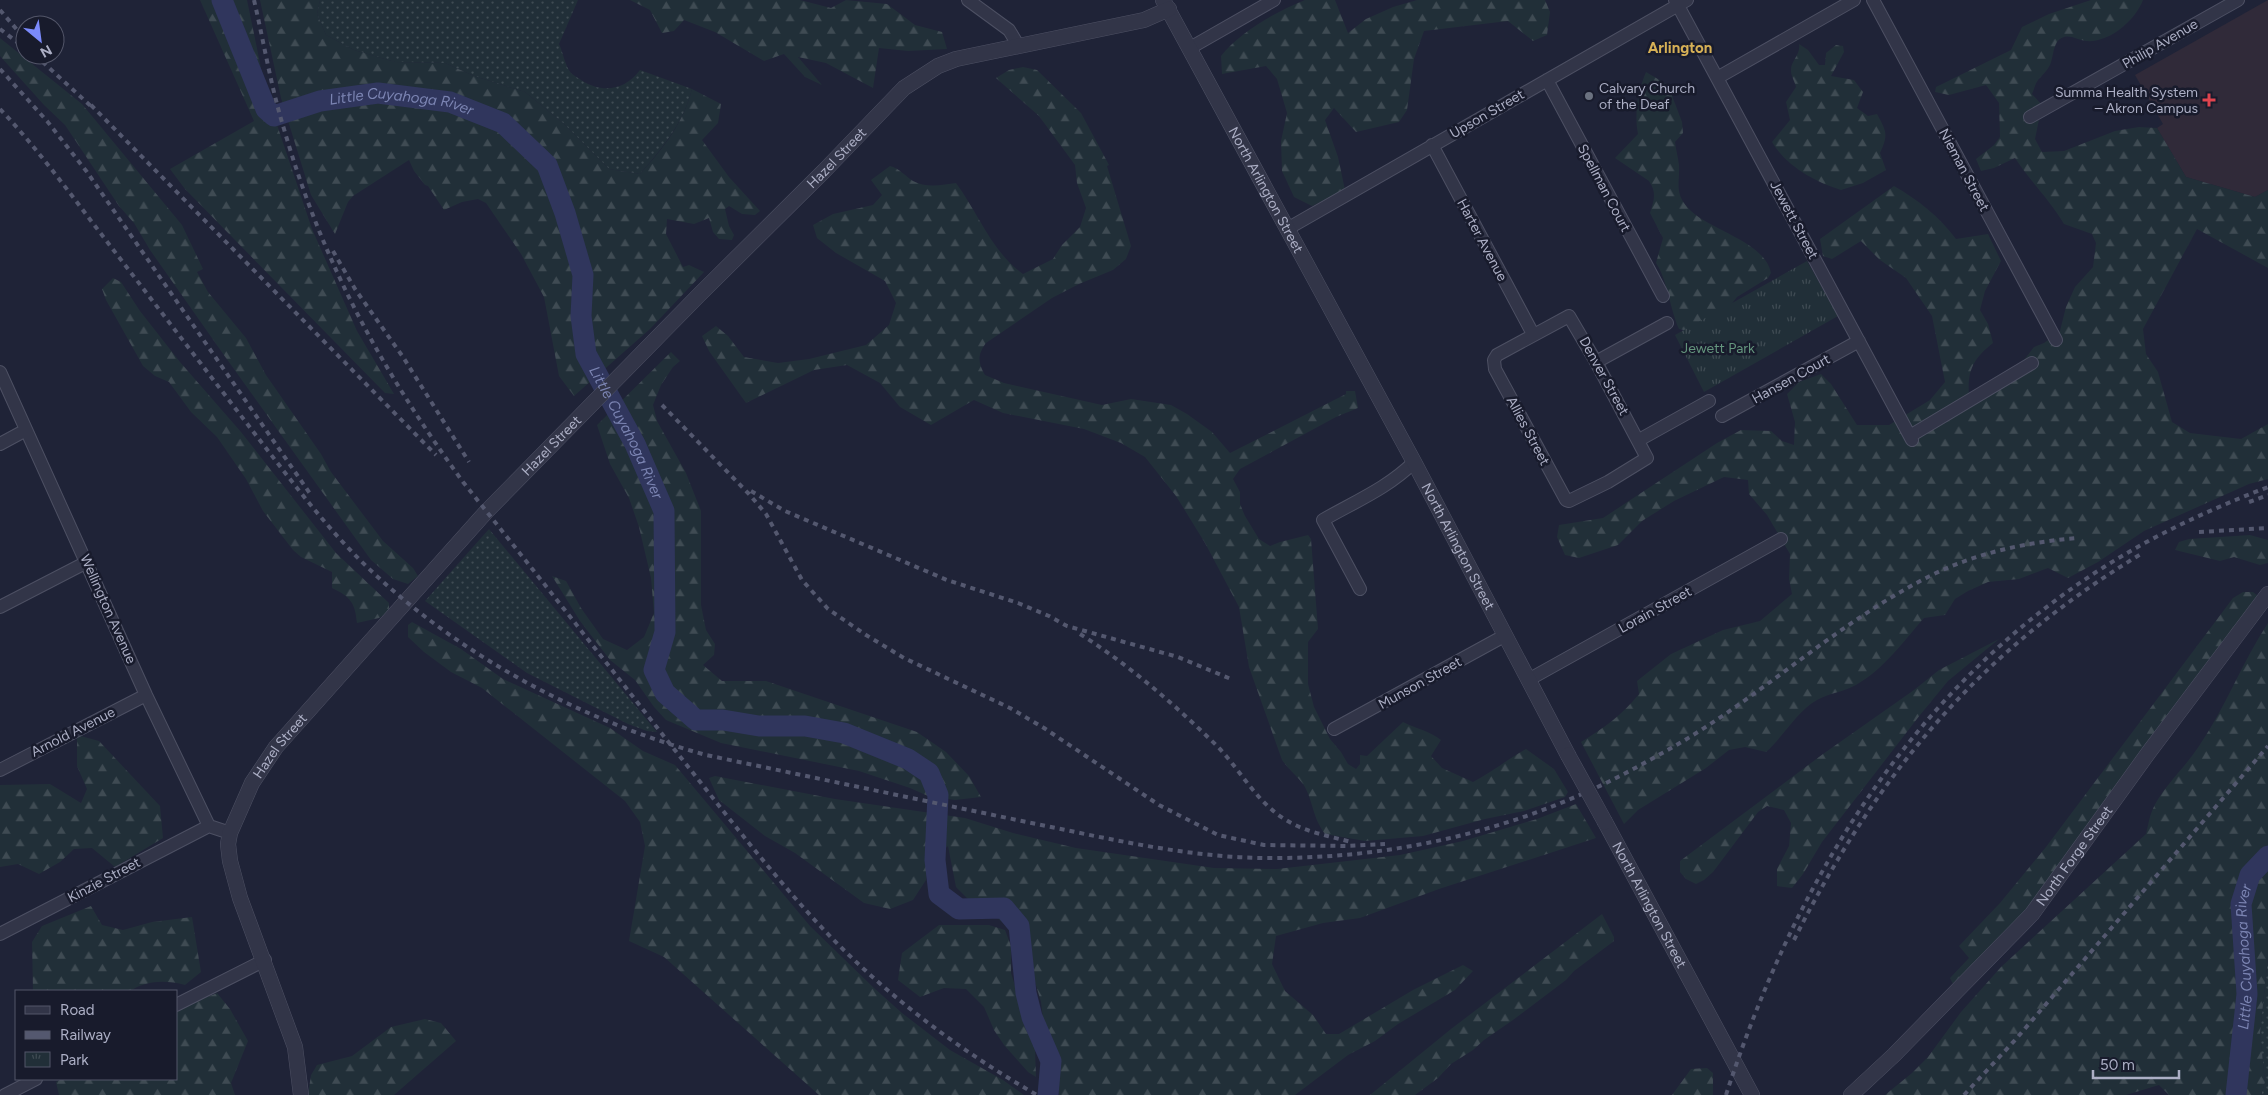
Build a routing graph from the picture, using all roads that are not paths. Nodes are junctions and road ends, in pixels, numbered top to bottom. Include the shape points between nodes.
1 (968, 0) edge
2 (1274, 0) edge
3 (1854, 0) edge
4 (1873, 0) edge
5 (2238, 0) edge
6 (1680, 2) edge
7 (1166, 5) edge
8 (1018, 45) junction
9 (1190, 48) junction
10 (1717, 78) junction
11 (1547, 80) junction
12 (2030, 117) dead end
13 (1432, 145) junction
14 (1287, 229) junction
15 (1662, 296) dead end
16 (1667, 324) dead end
17 (1533, 334) junction
18 (2056, 340) dead end
19 (1859, 341) junction
20 (1596, 362) junction
21 (2032, 363) dead end
22 (0, 372) edge
23 (1709, 402) dead end
24 (1722, 416) dead end
25 (26, 430) junction
26 (1639, 440) junction
27 (0, 444) edge
28 (1647, 458) joint
29 (1414, 462) junction
30 (1782, 539) dead end
31 (87, 562) junction
32 (1360, 589) dead end
33 (2268, 594) edge
34 (0, 607) edge
35 (1504, 636) junction
36 (1528, 680) junction
37 (146, 694) junction
38 (1334, 729) dead end
39 (0, 770) edge
40 (209, 826) junction
41 (230, 833) junction
42 (0, 934) edge
43 (265, 960) junction
44 (178, 1004) edge
45 (34, 1080) edge
46 (5, 1095) edge
47 (301, 1095) edge
48 (1752, 1095) edge
49 (1851, 1095) edge

1 - 8 street via 1009,30
2 - 9 street
3 - 10 street
4 - 18 street, Nieman Street
5 - 12 street, Philip Avenue
6 - 10 street, Jewett Street
6 - 11 street, Upson Street
7 - 8 street, Hazel Street via 1144,20
7 - 9 street, North Arlington Street
8 - 41 street, Hazel Street via 956,59 938,66 904,88 486,512 276,747 252,783
9 - 14 street, North Arlington Street
10 - 19 street, Jewett Street
11 - 13 street, Upson Street
11 - 15 street, Spellman Court
13 - 14 street, Upson Street
13 - 17 street, Harter Avenue
14 - 29 street, North Arlington Street
16 - 20 street
17 - 20 street, Denver Street via 1569,316
17 - 28 street, Allies Street via 1497,355 1495,369 1566,500 1608,482
19 - 21 street, Jewett Street via 1911,438
19 - 24 street, Hansen Court
20 - 26 street, Denver Street
22 - 25 street, Wellington Avenue
23 - 26 street
25 - 27 street
25 - 31 street, Wellington Avenue
26 - 28 street, Denver Street
29 - 32 street via 1384,487 1323,520
29 - 35 street, North Arlington Street
30 - 36 street, Lorain Street
31 - 34 street
31 - 37 street, Wellington Avenue
33 - 49 street, North Forge Street via 2032,914
35 - 36 street, North Arlington Street
35 - 38 street, Munson Street
36 - 48 street, North Arlington Street, bridge
37 - 39 street, Arnold Avenue
37 - 40 street, Wellington Avenue
40 - 41 street
40 - 42 street, Kinzie Street
41 - 43 street, Hazel Street via 230,862 240,898
43 - 44 street
43 - 47 street, Hazel Street via 298,1057
45 - 46 street

